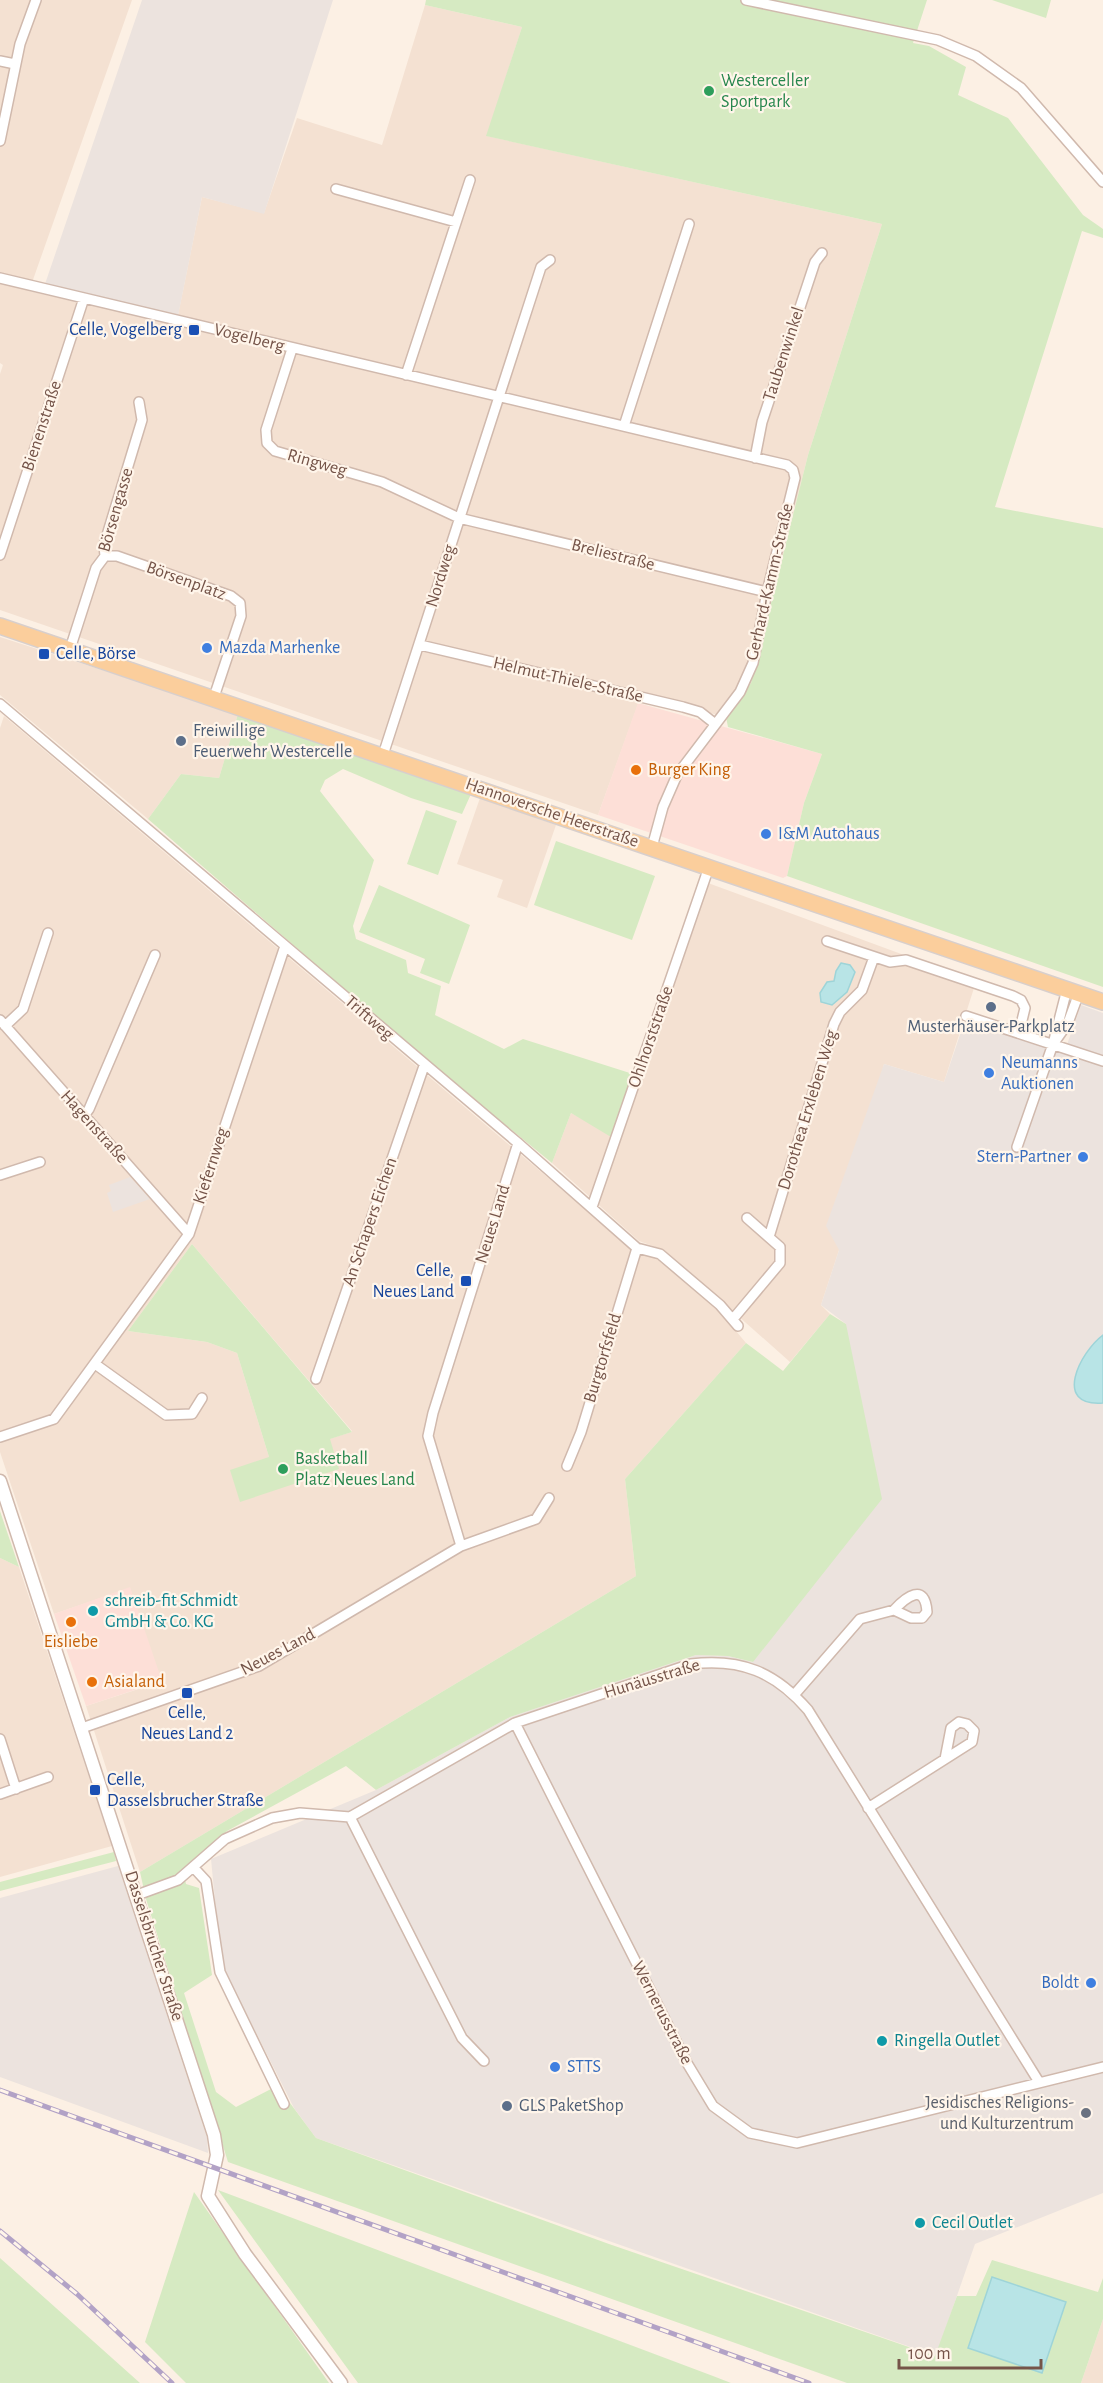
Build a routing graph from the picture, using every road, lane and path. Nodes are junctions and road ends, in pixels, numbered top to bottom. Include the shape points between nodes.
1 (36, 0) edge
2 (746, 0) edge
3 (0, 61) edge
4 (15, 64) junction
5 (0, 141) edge
6 (470, 180) dead end
7 (1103, 182) edge
8 (336, 189) dead end
9 (456, 222) junction
10 (689, 224) dead end
11 (822, 253) dead end
12 (550, 260) dead end
13 (0, 279) edge
14 (84, 298) junction
15 (292, 349) junction
16 (406, 375) junction
17 (498, 397) junction
18 (139, 402) dead end
19 (624, 426) junction
20 (755, 458) junction
21 (793, 470) joint
22 (459, 518) junction
23 (0, 555) edge
24 (105, 556) junction
25 (766, 592) junction
26 (0, 626) edge
27 (420, 645) junction
28 (70, 649) junction
29 (214, 697) junction
30 (1, 708) edge
31 (714, 723) junction
32 (383, 755) junction
33 (652, 847) junction
34 (708, 867) junction
35 (48, 933) dead end
36 (827, 941) dead end
37 (285, 946) junction
38 (155, 955) dead end
39 (874, 957) junction
40 (1073, 991) junction
41 (1103, 1002) edge
42 (966, 1016) dead end
43 (2, 1023) edge
44 (1018, 1033) junction
45 (1053, 1044) junction
46 (1103, 1061) edge
47 (424, 1066) junction
48 (84, 1116) junction
49 (518, 1143) junction
50 (1017, 1147) dead end
51 (40, 1162) dead end
52 (0, 1175) edge
53 (592, 1207) junction
54 (747, 1218) dead end
55 (189, 1234) junction
56 (769, 1237) junction
57 (637, 1248) junction
58 (95, 1364) junction
59 (316, 1379) dead end
60 (202, 1398) dead end
61 (0, 1437) edge
62 (567, 1466) dead end
63 (0, 1481) edge
64 (549, 1498) dead end
65 (461, 1546) junction
66 (894, 1610) dead end
67 (794, 1695) junction
68 (515, 1723) junction
69 (82, 1728) junction
70 (0, 1739) edge
71 (945, 1759) dead end
72 (48, 1778) dead end
73 (16, 1789) junction
74 (0, 1794) edge
75 (868, 1808) junction
76 (350, 1817) junction
77 (194, 1868) junction
78 (137, 1894) junction
79 (484, 2061) dead end
80 (1103, 2067) edge
81 (1039, 2082) junction
82 (284, 2104) dead end
83 (341, 2383) edge

1 - 4 street
2 - 7 street via 938,40 990,64 1021,88
3 - 4 street
4 - 5 street
6 - 9 street
8 - 9 street
9 - 16 street
10 - 19 street
11 - 20 street, Taubenwinkel via 811,272 762,422
12 - 17 street via 541,267
13 - 14 street, Vogelberg
14 - 15 street, Vogelberg
14 - 23 street, Bienenstraße
15 - 16 street, Vogelberg
15 - 22 street, Ringweg via 266,430 267,442 275,451 382,482
16 - 17 street, Vogelberg
17 - 19 street, Vogelberg
17 - 22 street, Nordweg
18 - 24 street, Börsengasse via 142,420 104,545
19 - 20 street, Vogelberg
20 - 21 street, Vogelberg
21 - 25 street, Gerhard-Kamm-Straße via 795,478
22 - 25 street, Breliestraße
22 - 27 street, Nordweg
24 - 28 street, Börsengasse via 96,568
24 - 29 street, Börsenplatz via 231,596 240,603 241,616
25 - 31 street, Gerhard-Kamm-Straße via 753,663 740,692
26 - 28 main road, Hannoversche Heerstraße
27 - 31 street, Helmut-Thiele-Straße via 683,707 700,712
27 - 32 street, Nordweg
28 - 29 main road, Hannoversche Heerstraße
29 - 32 main road, Hannoversche Heerstraße
30 - 37 street, Triftweg
31 - 33 street, Gerhard-Kamm-Straße via 677,775
32 - 33 main road, Hannoversche Heerstraße
33 - 34 main road, Hannoversche Heerstraße
34 - 40 main road, Hannoversche Heerstraße
34 - 53 street, Ohlhorststraße
35 - 43 street via 23,1009
36 - 39 street
37 - 47 street, Triftweg
37 - 55 street, Kiefernweg
38 - 48 street
39 - 44 street via 890,962 906,960 1021,1000 1025,1008
39 - 56 street, Dorothea Erxleben Weg via 862,990 834,1024
40 - 41 main road, Hannoversche Heerstraße
40 - 45 street
42 - 44 street
43 - 48 street, Hagenstraße
44 - 45 street
45 - 46 street
45 - 50 street
47 - 49 street, Triftweg
47 - 59 street, An Schapers Eichen
48 - 55 street, Hagenstraße
49 - 53 street, Triftweg
49 - 65 street, Neues Land via 428,1436
51 - 52 street
53 - 57 street, Triftweg
54 - 56 street
55 - 58 street, Kiefernweg
56 - 57 street, Triftweg via 780,1247 780,1263 736,1323 660,1254
57 - 62 street, Burgtorfsfeld
58 - 60 street via 166,1415 192,1414
58 - 61 street, Kiefernweg via 54,1419
63 - 69 street, Dasselsbrucher Straße
64 - 65 street, Neues Land via 537,1519
65 - 69 street, Neues Land via 259,1666
66 - 67 street via 860,1619
67 - 68 street, Hunäusstraße via 770,1676 742,1665 712,1661 691,1664
67 - 75 street, Hunäusstraße via 808,1710
68 - 76 street
68 - 81 street, Wernerusstraße via 687,2063 713,2106 750,2133 797,2143
69 - 78 street, Dasselsbrucher Straße
70 - 73 street
71 - 75 street
72 - 73 street
73 - 74 street
75 - 81 street, Hunäusstraße
76 - 77 street via 300,1813 278,1816 225,1839
76 - 79 street via 462,2038
77 - 78 street via 178,1880
77 - 82 street via 206,1881 219,1972
78 - 83 street, Dasselsbrucher Straße via 217,2145 208,2196 245,2254
80 - 81 street, Wernerusstraße

